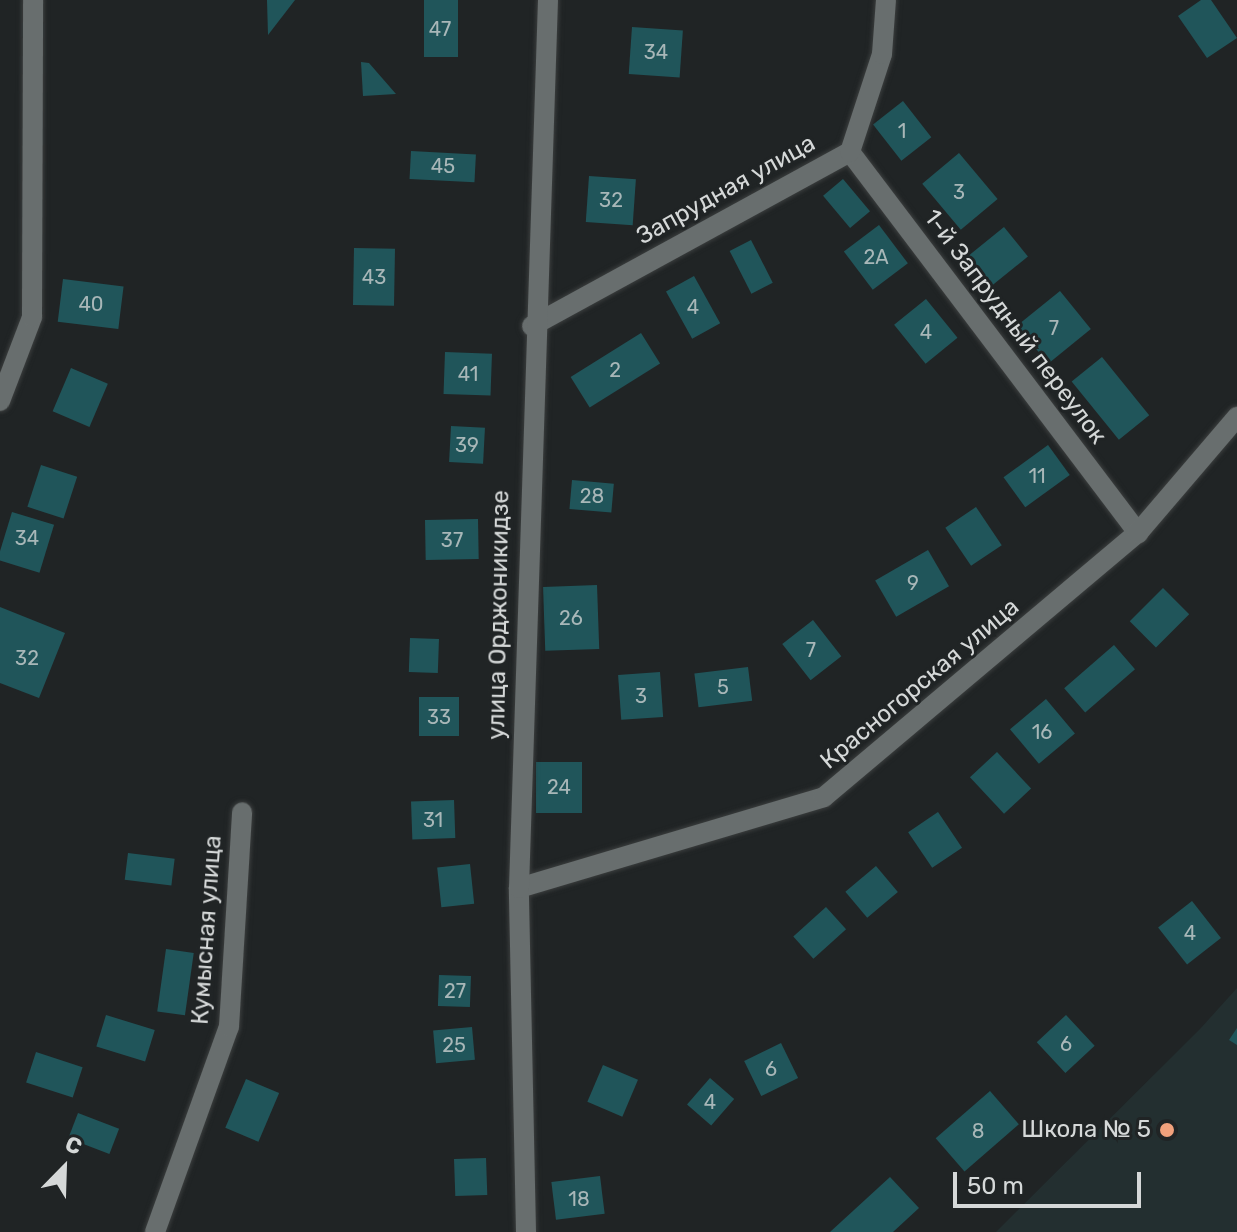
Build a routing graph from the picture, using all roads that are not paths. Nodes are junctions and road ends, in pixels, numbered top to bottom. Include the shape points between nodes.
1 (33, 0) edge
2 (548, 0) edge
3 (886, 0) edge
4 (850, 152) junction
5 (532, 326) junction
6 (0, 401) edge
7 (1237, 417) edge
8 (1138, 533) junction
9 (242, 812) dead end
10 (519, 888) junction
11 (155, 1232) edge
12 (526, 1232) edge

1 - 6 street via 32,317
2 - 5 street, улица Орджоникидзе
3 - 4 street, Запрудная улица via 882,54
4 - 5 street, Запрудная улица
4 - 8 street, 1-й Запрудный переулок
5 - 10 street, улица Орджоникидзе
7 - 8 street, Красногорская улица
8 - 10 street, Красногорская улица via 824,797
9 - 11 street, Кумысная улица via 229,1027
10 - 12 street, улица Орджоникидзе

